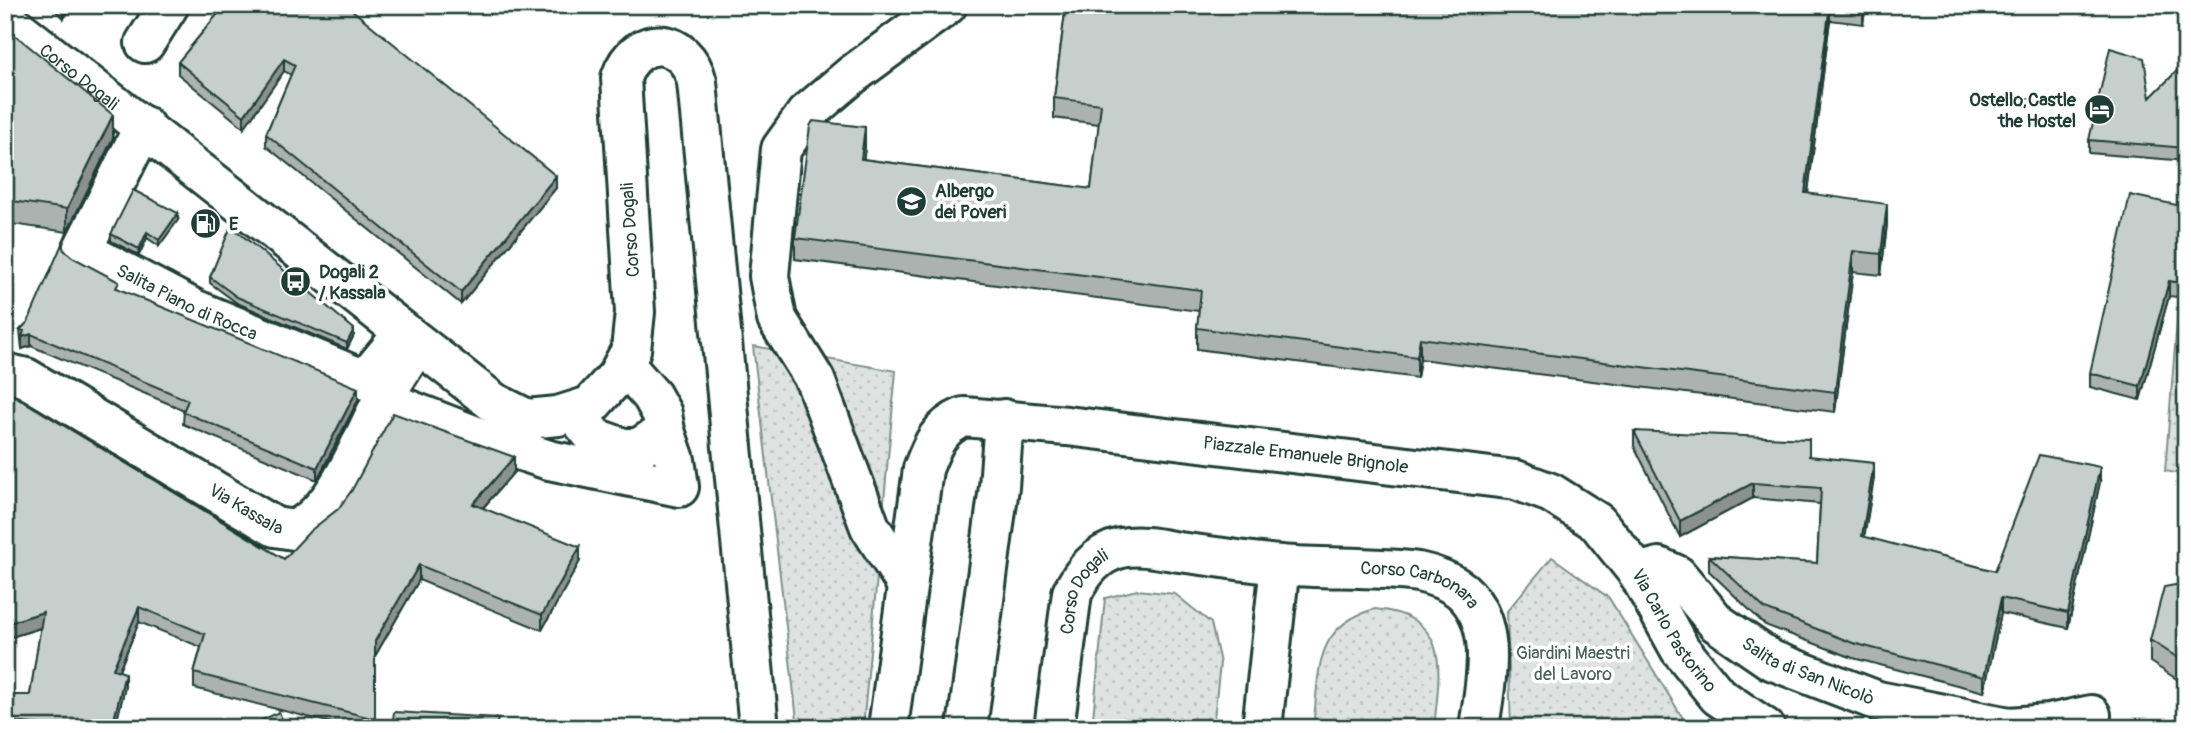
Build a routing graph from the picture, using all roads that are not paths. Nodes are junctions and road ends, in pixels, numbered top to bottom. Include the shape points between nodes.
1 (169, 5) edge
2 (947, 5) edge
3 (5, 19) edge
4 (145, 43) dead end
5 (144, 126) junction
6 (410, 338) junction
7 (624, 364) junction
8 (5, 373) edge
9 (383, 400) junction
10 (574, 412) junction
11 (1004, 419) junction
12 (665, 431) junction
13 (1597, 522) joint
14 (1280, 565) junction
15 (1638, 573) junction
16 (907, 584) junction
17 (2091, 715) dead end
18 (759, 728) edge
19 (888, 728) edge
20 (967, 728) edge
21 (1054, 728) edge
22 (1262, 728) edge
23 (1479, 728) edge
24 (1765, 728) edge

1 - 4 street
2 - 16 street via 806,114 781,149 769,276 777,319 815,380 870,527
3 - 5 street, Corso Dogali
5 - 6 street, Corso Dogali
5 - 6 street, Salita Piano di Rocca via 82,250 194,309 365,380
6 - 9 street, Via Kassala
6 - 10 street, Corso Dogali via 493,402 527,419
7 - 10 street, Corso Dogali via 590,407
7 - 12 street via 652,397
7 - 18 street, Corso Dogali via 631,351 635,312 621,78 632,56 642,49 667,46 688,59 697,82
8 - 9 street, Via Kassala via 26,379 254,515 294,530 335,492
9 - 12 street via 550,460 680,487
10 - 12 street via 595,439 623,449 639,449
11 - 13 street, Piazzale Emanuele Brignole via 1516,481 1551,493
11 - 16 street via 964,417 940,432 923,469
11 - 20 street
13 - 15 street, Via Carlo Pastorino
14 - 21 street, Corso Dogali via 1144,547 1121,548 1100,557 1082,573 1072,593
14 - 22 street
14 - 23 street, Corso Carbonara via 1419,573 1462,591 1486,631
15 - 17 street, Salita di San Nicolò via 1659,566 1677,575 1717,622 1771,660 1878,701 2009,727
15 - 24 street, Via Carlo Pastorino via 1680,649 1718,696
16 - 19 street

